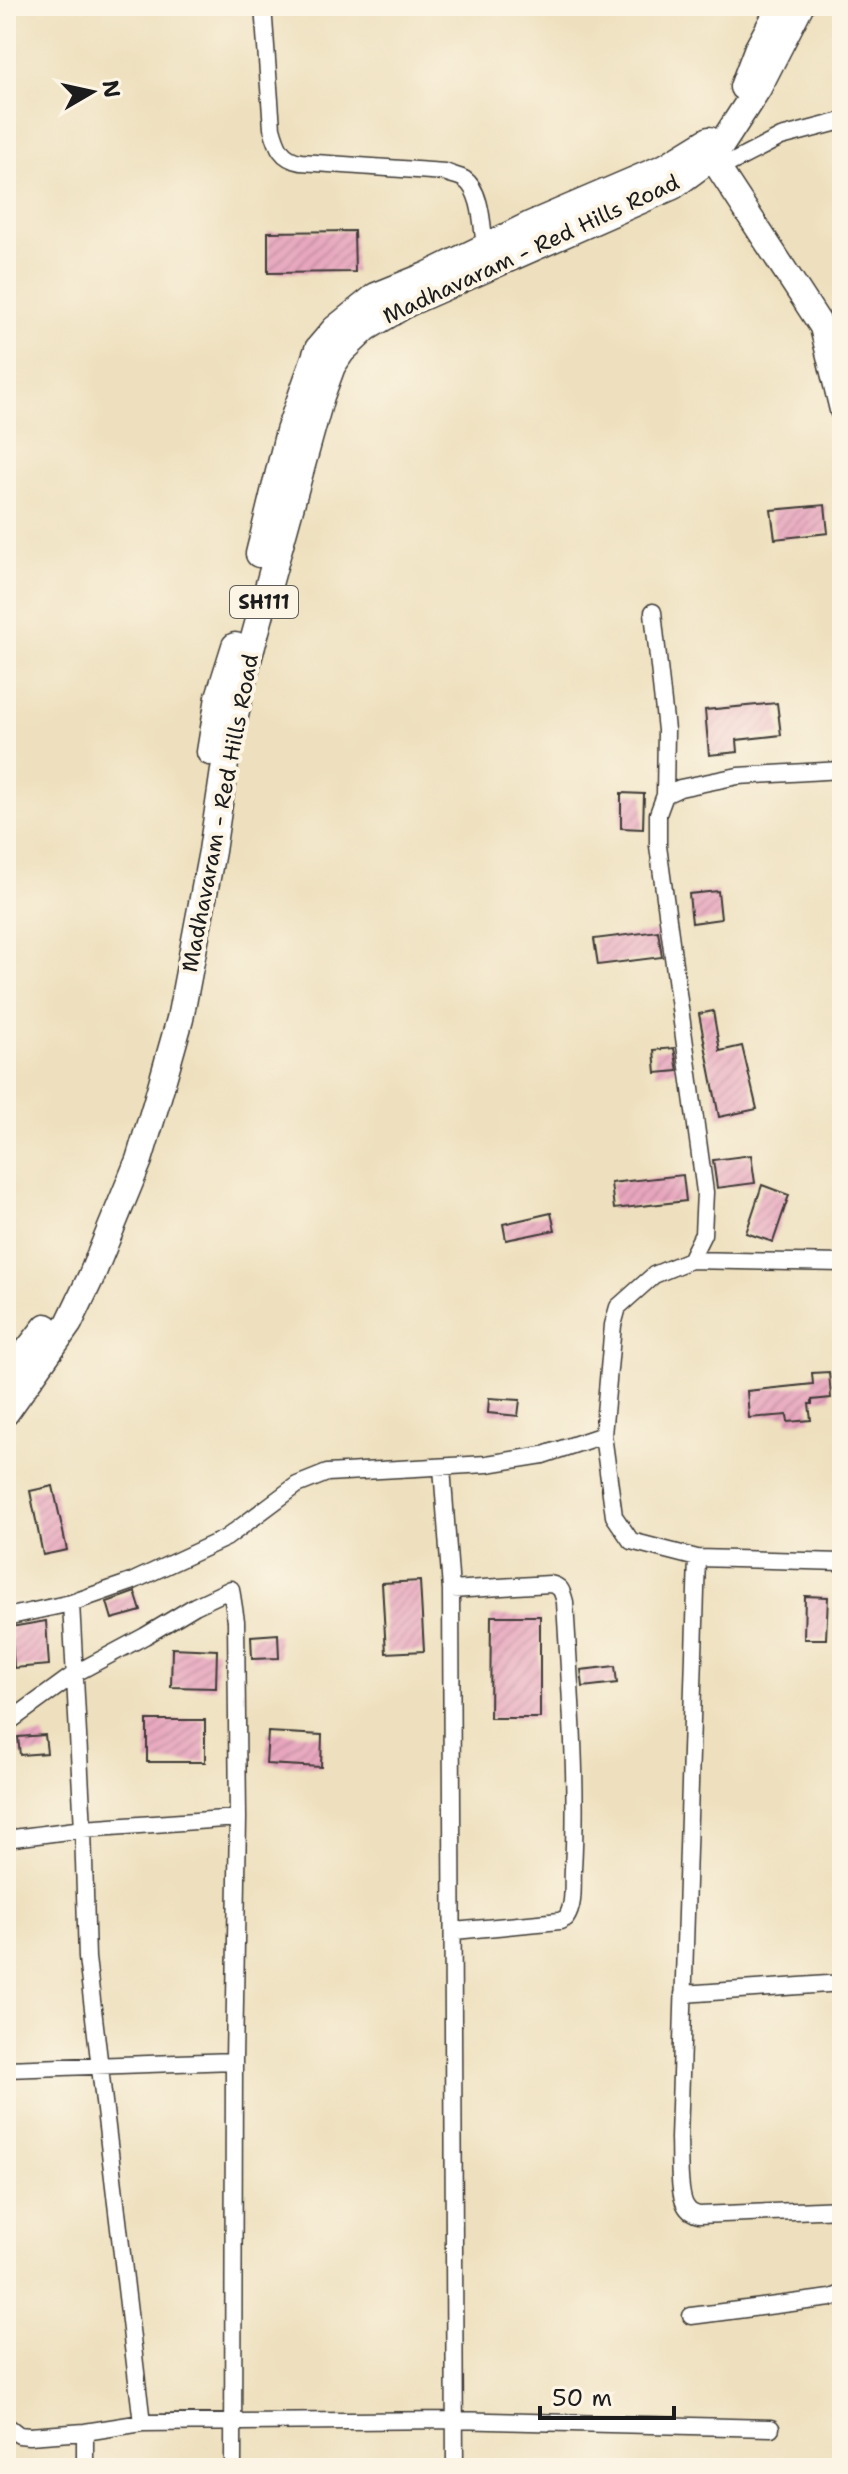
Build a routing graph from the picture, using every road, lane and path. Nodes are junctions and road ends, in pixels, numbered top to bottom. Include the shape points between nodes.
1 (263, 6) edge
2 (782, 8) edge
3 (842, 121) edge
4 (714, 155) junction
5 (485, 247) junction
6 (842, 410) edge
7 (653, 612) dead end
8 (842, 770) edge
9 (665, 795) junction
10 (690, 1260) junction
11 (842, 1263) edge
12 (6, 1378) edge
13 (6, 1412) edge
14 (603, 1435) junction
15 (442, 1467) junction
16 (697, 1558) junction
17 (842, 1562) edge
18 (451, 1590) junction
19 (71, 1603) junction
20 (6, 1617) edge
21 (76, 1673) junction
22 (6, 1724) edge
23 (238, 1818) junction
24 (83, 1829) junction
25 (6, 1839) edge
26 (454, 1931) junction
27 (842, 1983) edge
28 (683, 1994) junction
29 (234, 2061) junction
30 (100, 2066) junction
31 (6, 2069) edge
32 (842, 2209) edge
33 (842, 2294) edge
34 (691, 2316) dead end
35 (453, 2420) junction
36 (234, 2422) junction
37 (142, 2423) junction
38 (6, 2425) edge
39 (771, 2428) dead end
40 (85, 2432) junction
41 (85, 2468) edge
42 (233, 2468) edge
43 (455, 2468) edge

1 - 5 street via 272,128 284,156 301,162 445,172 464,180 476,197
2 - 4 main road, Madhavaram - Red Hills Road / SH111 via 757,50
3 - 4 street
4 - 5 main road, Madhavaram - Red Hills Road / SH111 via 665,167
4 - 6 street via 822,327
4 - 13 main road, Madhavaram - Red Hills Road / SH111 via 673,186 408,303 366,328 332,366 248,660 180,1019 139,1160 69,1323
5 - 12 main road, Madhavaram - Red Hills Road / SH111 via 376,296 318,349 289,431 219,697 169,1006 139,1126 101,1224 56,1313
7 - 9 street via 666,730
8 - 9 street via 738,776
9 - 10 street via 658,814 658,846 705,1192 703,1234
10 - 11 street
10 - 14 street via 654,1275 618,1307
14 - 15 street via 543,1455
14 - 16 street via 614,1516 631,1541
15 - 18 street
15 - 19 street via 327,1473 297,1485 226,1538
16 - 17 street
16 - 28 street
18 - 26 street
18 - 26 street via 550,1584 562,1590 574,1851 566,1918
19 - 20 street
19 - 21 street
21 - 22 street
21 - 23 street via 231,1589 236,1621
21 - 24 street
23 - 24 street
23 - 29 street
24 - 25 street
24 - 30 street via 87,1958
26 - 35 street
27 - 28 street
28 - 32 street via 679,2139 681,2191 689,2212
29 - 30 street
29 - 36 street
30 - 31 street
30 - 37 street
33 - 34 street
35 - 36 street
35 - 39 street
35 - 43 street
36 - 37 street
36 - 42 street
37 - 40 street
38 - 40 street via 19,2435
40 - 41 street

